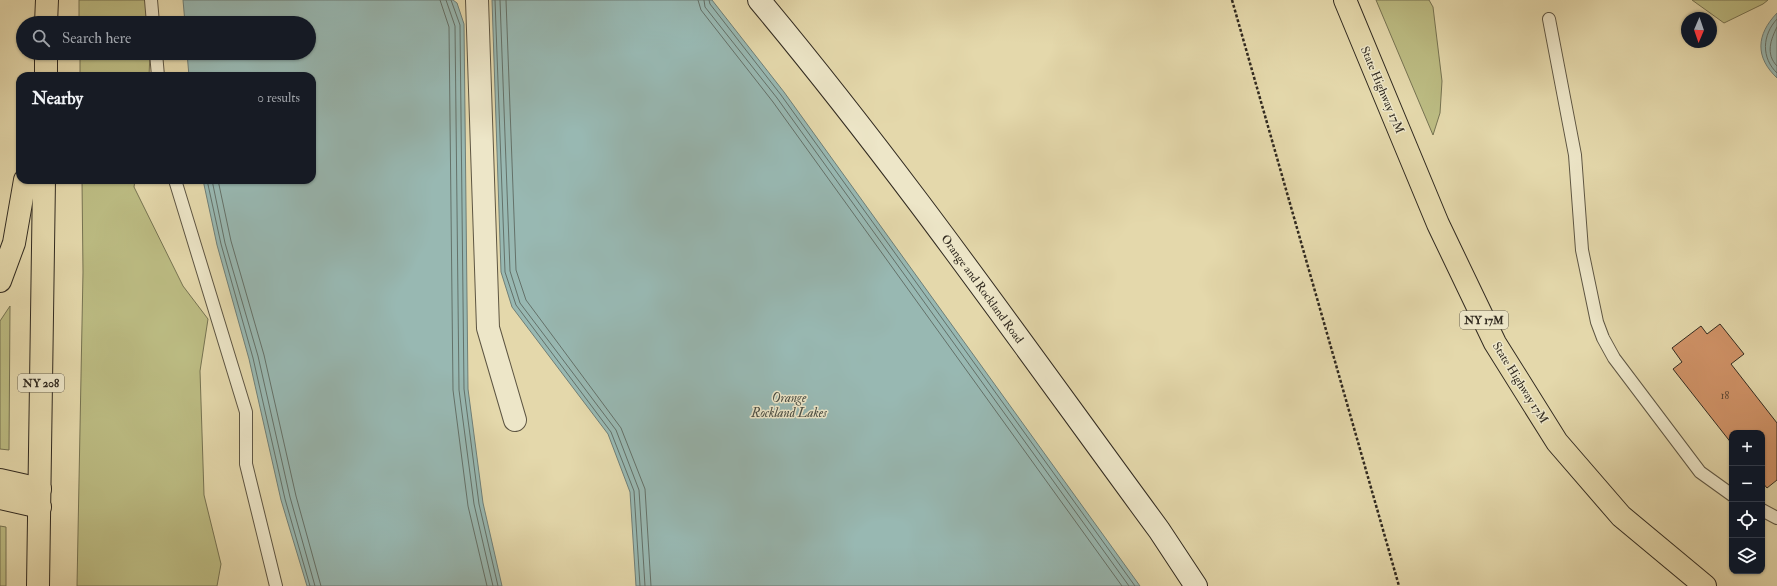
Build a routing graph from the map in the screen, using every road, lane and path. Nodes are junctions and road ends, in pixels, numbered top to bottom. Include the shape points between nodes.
1 (47, 0) edge
2 (151, 0) edge
3 (477, 0) edge
4 (759, 0) edge
5 (1232, 0) edge
6 (1345, 0) edge
7 (46, 16) edge
8 (152, 16) edge
9 (1548, 19) dead end
10 (46, 60) edge
11 (157, 60) edge
12 (46, 72) edge
13 (158, 72) edge
14 (24, 184) edge
15 (44, 184) edge
16 (177, 184) edge
17 (0, 281) edge
18 (515, 420) dead end
19 (0, 480) edge
20 (1729, 493) edge
21 (0, 498) edge
22 (40, 498) junction
23 (1765, 512) edge
24 (1777, 518) edge
25 (38, 586) edge
26 (276, 586) edge
27 (1196, 586) edge
28 (1399, 586) edge
29 (1705, 586) edge

1 - 7 main road
2 - 8 lane
3 - 18 street via 488,328
4 - 27 street, Orange and Rockland Road via 820,73 907,187 1159,530
5 - 28 path
6 - 29 main road, State Highway 17M / NY 17M via 1438,224 1495,343 1557,442 1601,494 1621,516
9 - 20 lane via 1575,155 1582,250 1597,322 1603,338 1614,358 1700,472
10 - 12 main road
11 - 13 lane
14 - 17 main road via 14,243
15 - 22 main road, NY 208
16 - 26 lane via 246,412 246,464
19 - 22 main road
21 - 22 main road
22 - 25 main road, NY 208
23 - 24 lane

